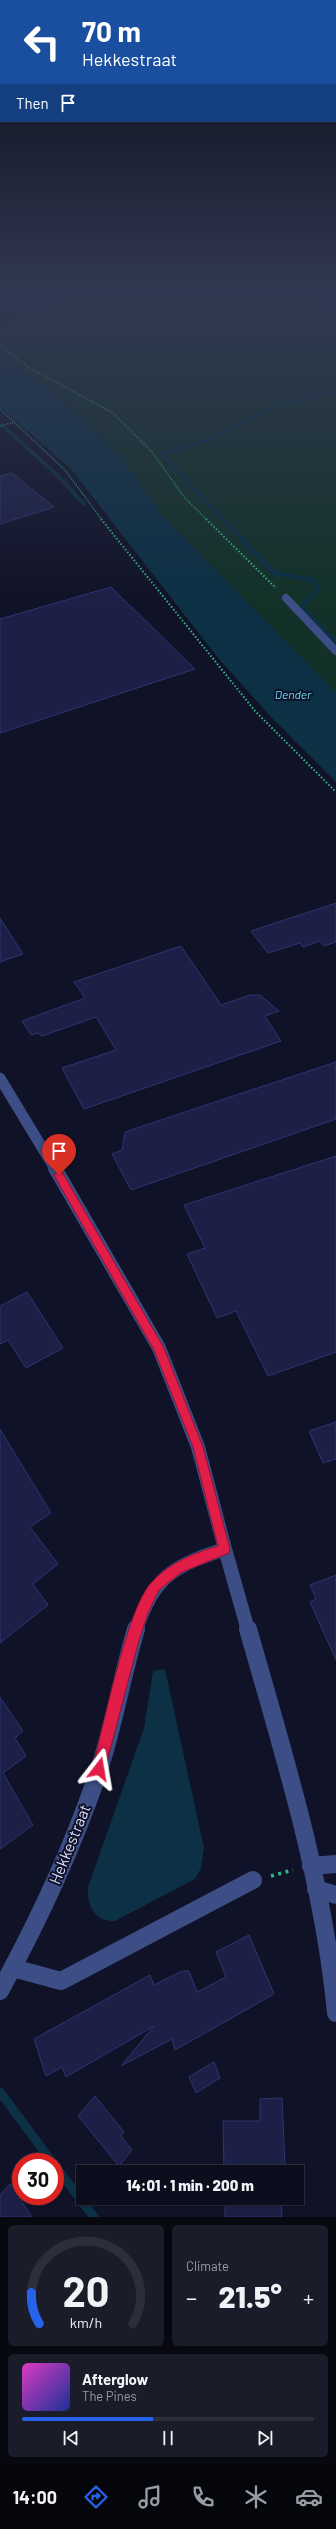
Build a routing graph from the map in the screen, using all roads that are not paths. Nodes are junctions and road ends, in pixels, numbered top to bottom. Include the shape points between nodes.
1 (286, 598) road end
2 (336, 651) edge
3 (0, 1078) edge
4 (224, 1549) junction
5 (336, 1864) edge
6 (311, 1866) junction
7 (253, 1880) road end
8 (316, 1889) junction
9 (336, 1895) edge
10 (13, 1968) junction
11 (0, 1990) edge
12 (336, 2013) edge

1 - 2 street
3 - 4 street via 36,1135 159,1348 198,1447
4 - 6 street via 275,1723
4 - 10 street, Hekkestraat via 178,1568 155,1586 142,1610 99,1769 56,1878
5 - 6 street
6 - 8 street
7 - 10 street via 61,1981
8 - 9 street
8 - 12 street via 334,1980
10 - 11 street, Hekkestraat

